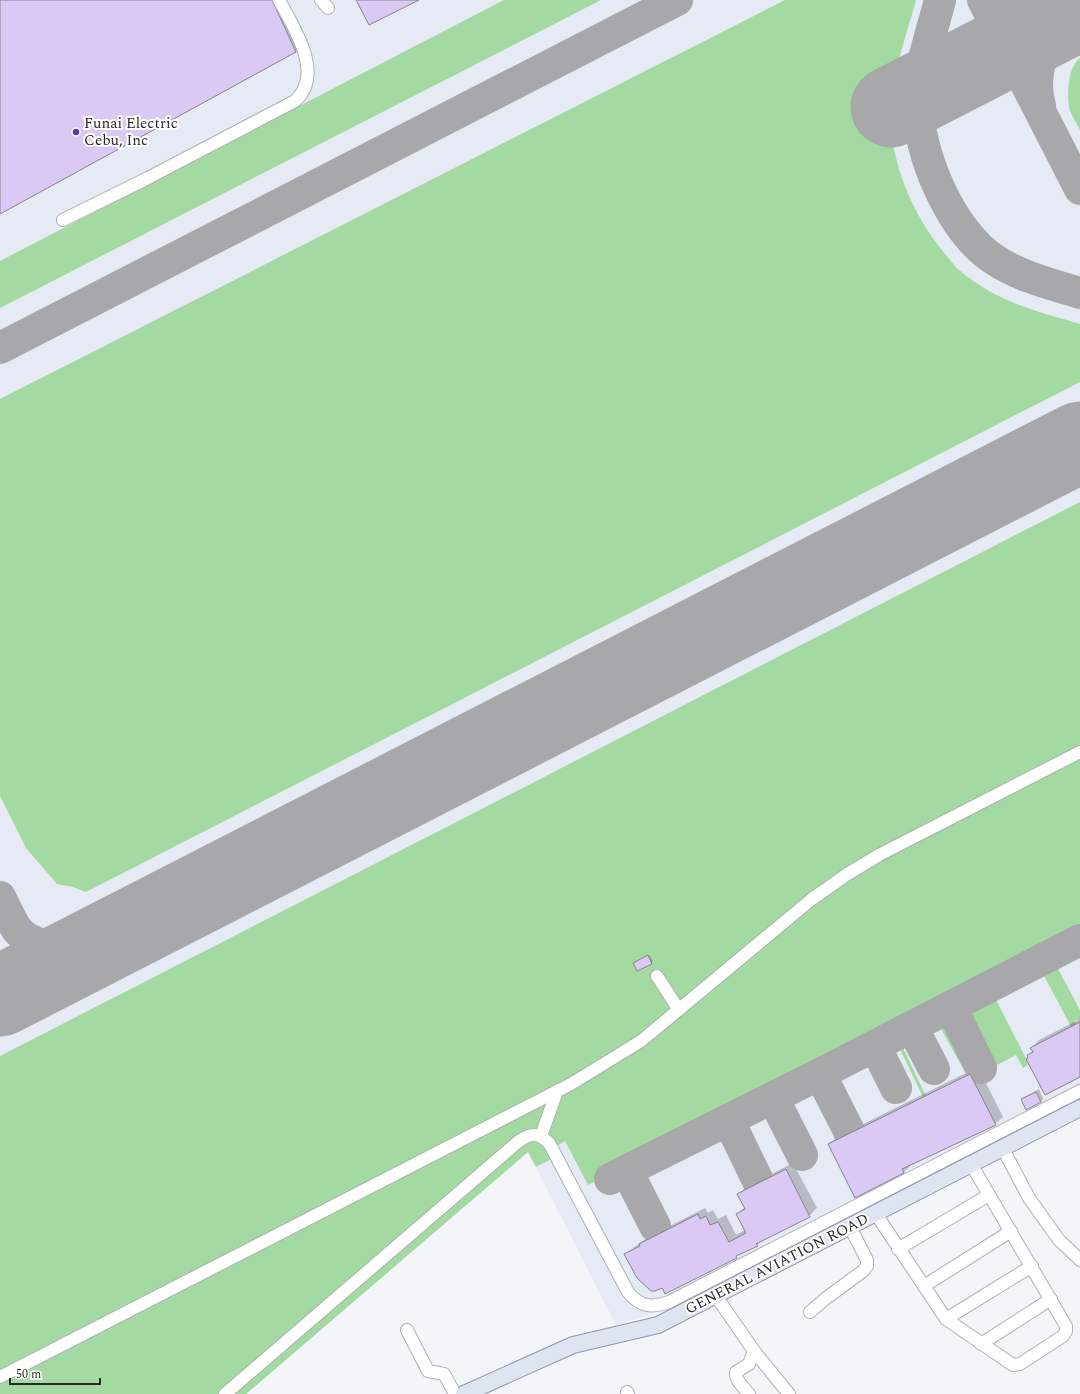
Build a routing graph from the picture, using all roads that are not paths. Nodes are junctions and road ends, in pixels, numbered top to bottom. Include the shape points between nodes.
1 (279, 0) edge
2 (63, 220) dead end
3 (1080, 752) edge
4 (657, 976) dead end
5 (679, 1010) junction
6 (558, 1091) junction
7 (1080, 1091) edge
8 (1080, 1108) edge
9 (541, 1136) junction
10 (1002, 1147) junction
11 (971, 1164) junction
12 (990, 1195) junction
13 (876, 1214) junction
14 (850, 1227) junction
15 (1011, 1231) junction
16 (898, 1249) junction
17 (1080, 1260) edge
18 (1032, 1266) junction
19 (924, 1286) junction
20 (716, 1296) junction
21 (1051, 1298) junction
22 (810, 1312) dead end
23 (946, 1319) junction
24 (407, 1330) dead end
25 (981, 1344) junction
26 (754, 1351) junction
27 (0, 1377) edge
28 (225, 1394) edge
29 (455, 1394) edge
30 (464, 1394) edge
31 (749, 1394) edge
32 (789, 1394) edge

1 - 2 street via 304,51 308,78 301,96
3 - 5 street via 879,855 846,875 812,899
4 - 5 street
5 - 6 street via 641,1041
6 - 9 street
6 - 27 street
7 - 9 street via 669,1302 651,1307 641,1304 628,1292 553,1149
8 - 10 main road, GENERAL AVIATION ROAD
9 - 28 street via 528,1136 519,1141
10 - 11 main road, GENERAL AVIATION ROAD
10 - 17 street via 1029,1198 1059,1240
11 - 12 street
11 - 13 main road, GENERAL AVIATION ROAD
12 - 15 street
12 - 16 street
13 - 14 main road, GENERAL AVIATION ROAD
13 - 16 street
14 - 20 main road, GENERAL AVIATION ROAD
14 - 22 street via 867,1260 867,1266
15 - 18 street
15 - 19 street
16 - 19 street
18 - 21 street
18 - 23 street
19 - 23 street
20 - 26 street
20 - 30 main road, GENERAL AVIATION ROAD via 658,1325 573,1345
21 - 25 street
21 - 25 street via 1066,1326 1063,1336 1016,1365
23 - 25 street
24 - 29 street via 428,1371 444,1374
26 - 31 street via 749,1364 736,1372 736,1378
26 - 32 street

